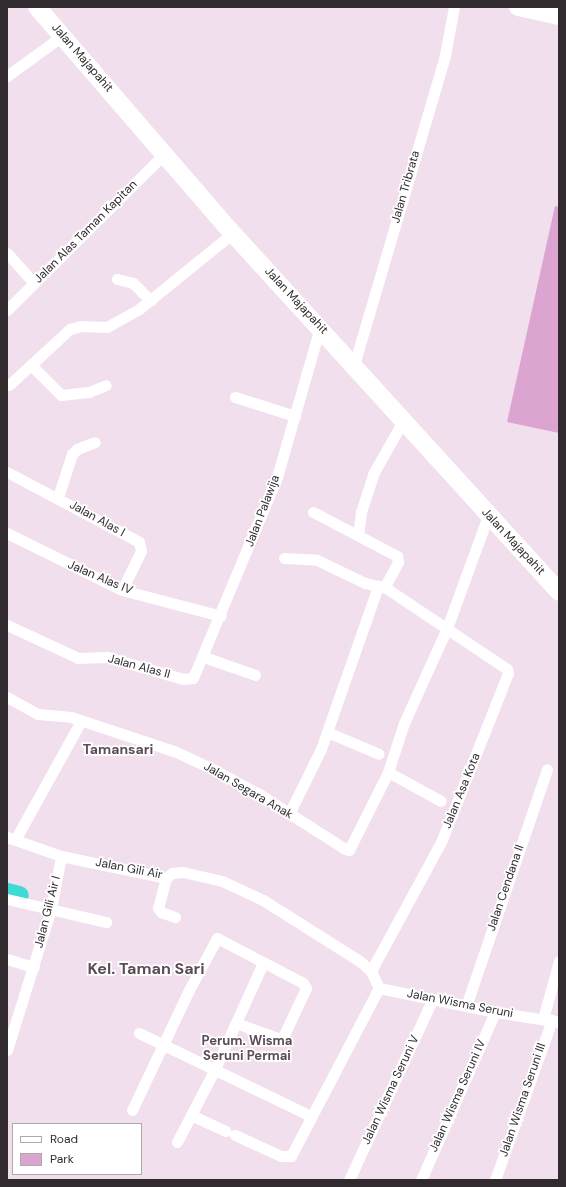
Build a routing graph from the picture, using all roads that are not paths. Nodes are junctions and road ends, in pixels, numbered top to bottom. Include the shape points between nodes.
1 (37, 7) edge
2 (454, 7) edge
3 (518, 7) edge
4 (559, 16) edge
5 (62, 36) junction
6 (7, 76) edge
7 (165, 153) junction
8 (233, 233) junction
9 (7, 253) edge
10 (117, 279) dead end
11 (34, 283) junction
12 (151, 301) junction
13 (7, 310) edge
14 (320, 327) junction
15 (31, 365) junction
16 (354, 365) junction
17 (9, 385) dead end
18 (106, 385) dead end
19 (236, 397) dead end
20 (295, 416) junction
21 (403, 421) junction
22 (95, 442) dead end
23 (7, 472) edge
24 (58, 497) junction
25 (313, 512) dead end
26 (488, 516) junction
27 (7, 533) edge
28 (358, 534) junction
29 (284, 558) dead end
30 (384, 586) junction
31 (122, 590) junction
32 (559, 592) edge
33 (220, 616) junction
34 (7, 625) edge
35 (447, 628) junction
36 (204, 657) junction
37 (255, 675) dead end
38 (183, 679) joint
39 (7, 697) edge
40 (81, 721) junction
41 (327, 732) junction
42 (379, 754) dead end
43 (547, 770) dead end
44 (388, 772) junction
45 (440, 801) dead end
46 (289, 814) junction
47 (11, 839) edge
48 (61, 856) junction
49 (166, 878) junction
50 (7, 899) edge
51 (51, 909) junction
52 (175, 917) dead end
53 (106, 922) dead end
54 (7, 959) edge
55 (559, 962) edge
56 (263, 963) junction
57 (34, 967) junction
58 (371, 971) junction
59 (379, 988) junction
60 (432, 1000) junction
61 (466, 1006) junction
62 (495, 1012) junction
63 (551, 1020) edge
64 (236, 1023) junction
65 (139, 1033) dead end
66 (164, 1046) junction
67 (7, 1050) edge
68 (214, 1071) junction
69 (132, 1110) dead end
70 (191, 1115) junction
71 (311, 1116) junction
72 (177, 1142) dead end
73 (349, 1180) edge
74 (421, 1180) edge
75 (495, 1180) edge

1 - 5 main road, Jalan Majapahit
2 - 16 street, Jalan Tribrata via 445,55
3 - 4 main road
5 - 6 street
5 - 7 main road, Jalan Majapahit
7 - 8 main road, Jalan Majapahit
7 - 11 street, Jalan Alas Taman Kapitan
8 - 12 street
8 - 14 main road, Jalan Majapahit
9 - 11 street
10 - 12 street via 133,283
11 - 13 street, Jalan Alas Taman Kapitan
12 - 15 street via 107,327 81,326 70,329
14 - 16 main road, Jalan Majapahit
14 - 20 street, Jalan Palawija
15 - 17 street
15 - 18 street via 61,395 89,392
16 - 21 main road, Jalan Majapahit
19 - 20 street
20 - 33 street, Jalan Palawija via 277,477
21 - 26 main road, Jalan Majapahit
21 - 28 street via 373,474 361,512
22 - 24 street via 77,449 72,454
23 - 24 street, Jalan Alas I
24 - 31 street, Jalan Alas I via 141,544 141,551
25 - 28 street
26 - 32 main road, Jalan Majapahit
26 - 35 street
27 - 31 street, Jalan Alas IV
28 - 30 street via 399,558
29 - 30 street, Jalan Asa Kota via 317,560 358,580
30 - 35 street, Jalan Asa Kota
30 - 41 street
31 - 33 street, Jalan Alas IV
33 - 36 street, Jalan Palawija
34 - 38 street, Jalan Alas II via 78,658 107,657
35 - 44 street via 404,723
35 - 58 street, Jalan Asa Kota via 507,670 508,679 441,842
36 - 37 street
36 - 38 street, Jalan Palawija via 193,678
39 - 40 street, Jalan Segara Anak via 38,714 65,716
40 - 46 street, Jalan Segara Anak via 174,751 259,794
40 - 47 street
41 - 42 street
41 - 46 street
43 - 61 street, Jalan Cendana II
44 - 45 street
44 - 46 street, Jalan Segara Anak via 349,850 345,850
47 - 48 street, Jalan Gili Air
48 - 49 street, Jalan Gili Air
48 - 51 street, Jalan Gili Air I
49 - 52 street via 158,908 161,912
49 - 58 street, Jalan Gili Air via 172,873 183,872 222,881 263,900
50 - 51 street
51 - 53 street
51 - 57 street, Jalan Gili Air I
54 - 57 street
55 - 63 street, Jalan Wisma Seruni III
56 - 64 street
56 - 64 street via 303,983 306,991 280,1039 267,1037
56 - 66 street via 217,938 189,990
57 - 67 street, Jalan Gili Air I
58 - 59 street
59 - 60 street, Jalan Wisma Seruni
59 - 71 street
60 - 61 street, Jalan Wisma Seruni
60 - 73 street, Jalan Wisma Seruni V
61 - 62 street, Jalan Wisma Seruni
62 - 63 street, Jalan Wisma Seruni
62 - 74 street, Jalan Wisma Seruni IV
63 - 75 street, Jalan Wisma Seruni III
64 - 68 street
65 - 66 street
66 - 68 street
66 - 69 street
68 - 70 street
68 - 71 street
70 - 71 street via 281,1156 290,1156
70 - 72 street

